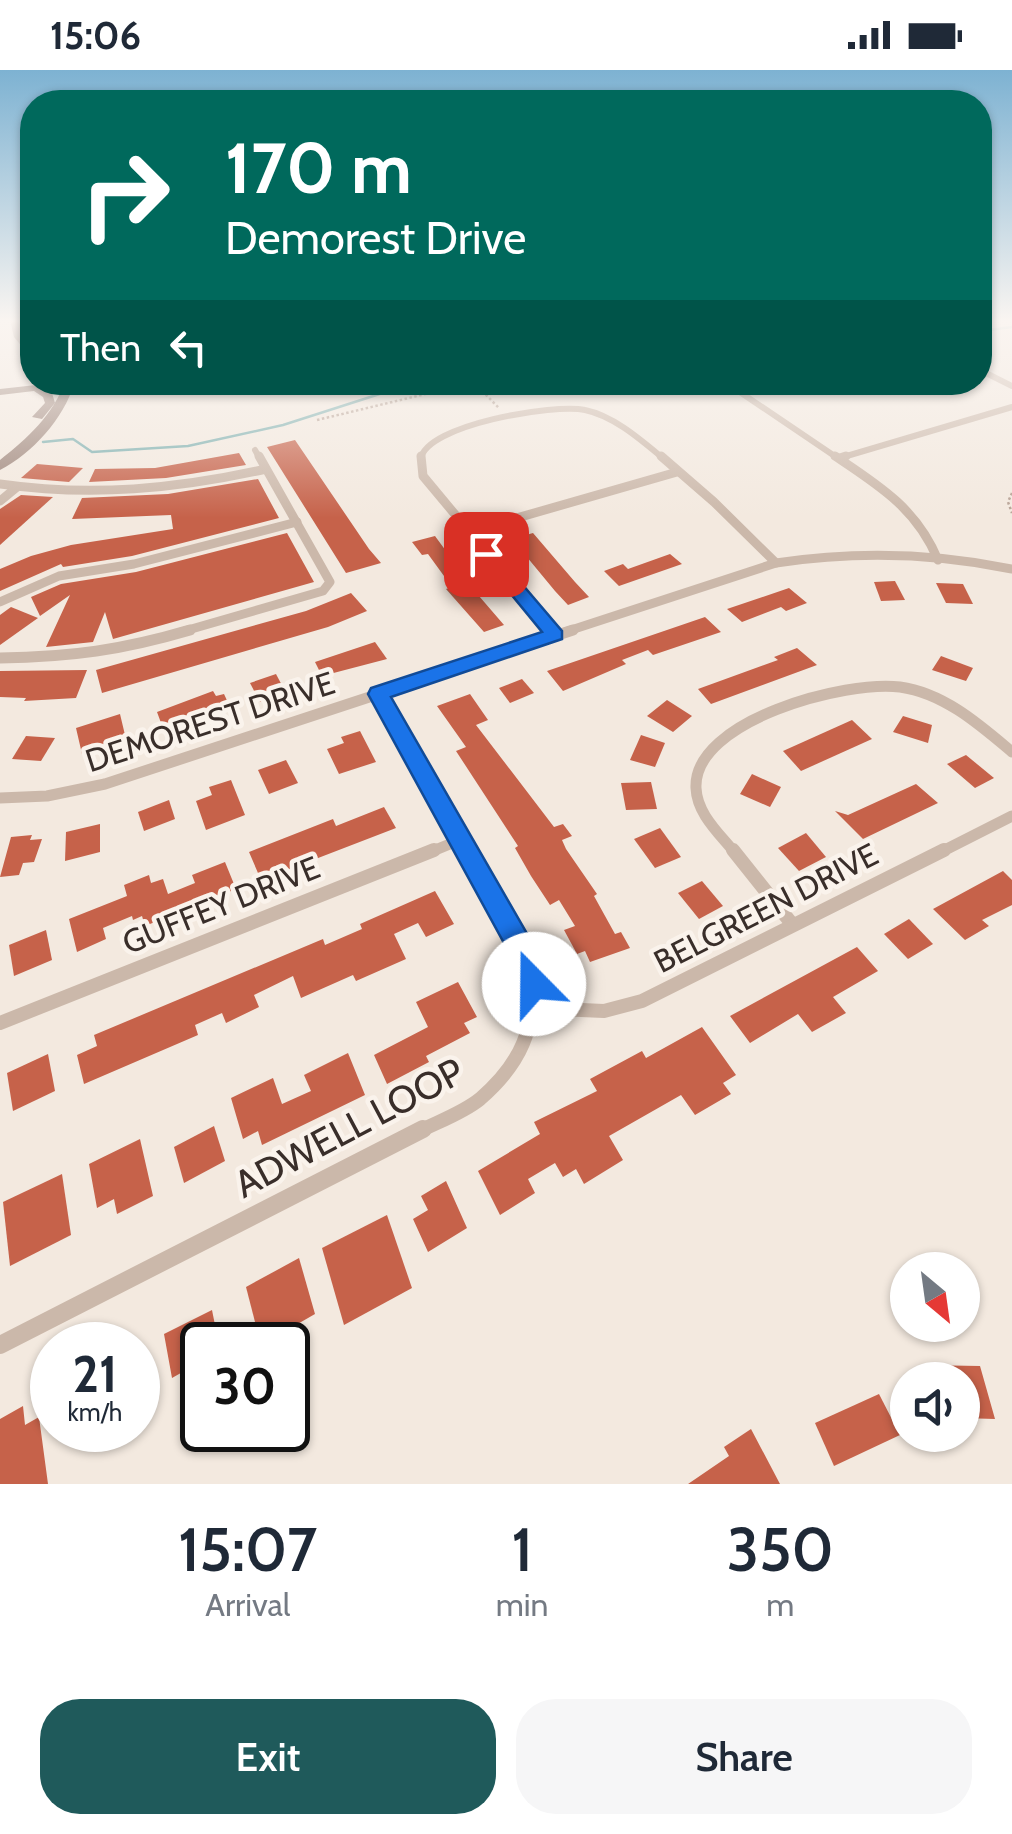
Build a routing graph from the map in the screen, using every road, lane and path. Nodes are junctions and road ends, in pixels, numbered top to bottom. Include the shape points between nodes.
1 (48, 395) edge
2 (66, 395) edge
3 (746, 395) edge
4 (1012, 408) edge
5 (255, 450) dead end
6 (16, 452) junction
7 (840, 458) junction
8 (0, 466) edge
9 (266, 469) junction
10 (677, 472) junction
11 (0, 484) edge
12 (17, 487) junction
13 (1012, 493) edge
14 (0, 502) edge
15 (1012, 513) edge
16 (297, 522) junction
17 (468, 532) junction
18 (938, 560) junction
19 (776, 563) junction
20 (1012, 569) edge
21 (0, 602) edge
22 (555, 635) junction
23 (0, 658) edge
24 (378, 694) junction
25 (1012, 752) edge
26 (0, 798) edge
27 (1012, 816) edge
28 (462, 838) junction
29 (792, 924) junction
30 (535, 1008) junction
31 (0, 1023) edge
32 (0, 1346) edge

1 - 6 street via 50,403
2 - 6 street
3 - 7 street
4 - 7 street
5 - 9 street
6 - 8 street
7 - 18 street via 914,512
9 - 12 street via 123,493
9 - 16 street
10 - 17 street
10 - 17 street via 616,422 585,410 538,410 451,431 426,446 420,468
10 - 19 street
11 - 12 street
12 - 14 street
13 - 15 path
16 - 21 street via 59,576
16 - 23 street via 328,588 138,646 73,657
17 - 22 street
18 - 19 street, DEMOREST DRIVE via 866,556
18 - 20 street, DEMOREST DRIVE
19 - 22 street, DEMOREST DRIVE
22 - 24 street, DEMOREST DRIVE
24 - 26 street, DEMOREST DRIVE via 105,784
24 - 28 street
25 - 29 street via 940,699 877,684 830,692 727,736 698,771 694,790 700,808
27 - 29 street, BELGREEN DRIVE
28 - 30 street via 523,952
28 - 31 street, GUFFEY DRIVE
29 - 30 street, BELGREEN DRIVE via 642,1001 604,1011
30 - 32 street, ADWELL LOOP via 510,1068 478,1101

